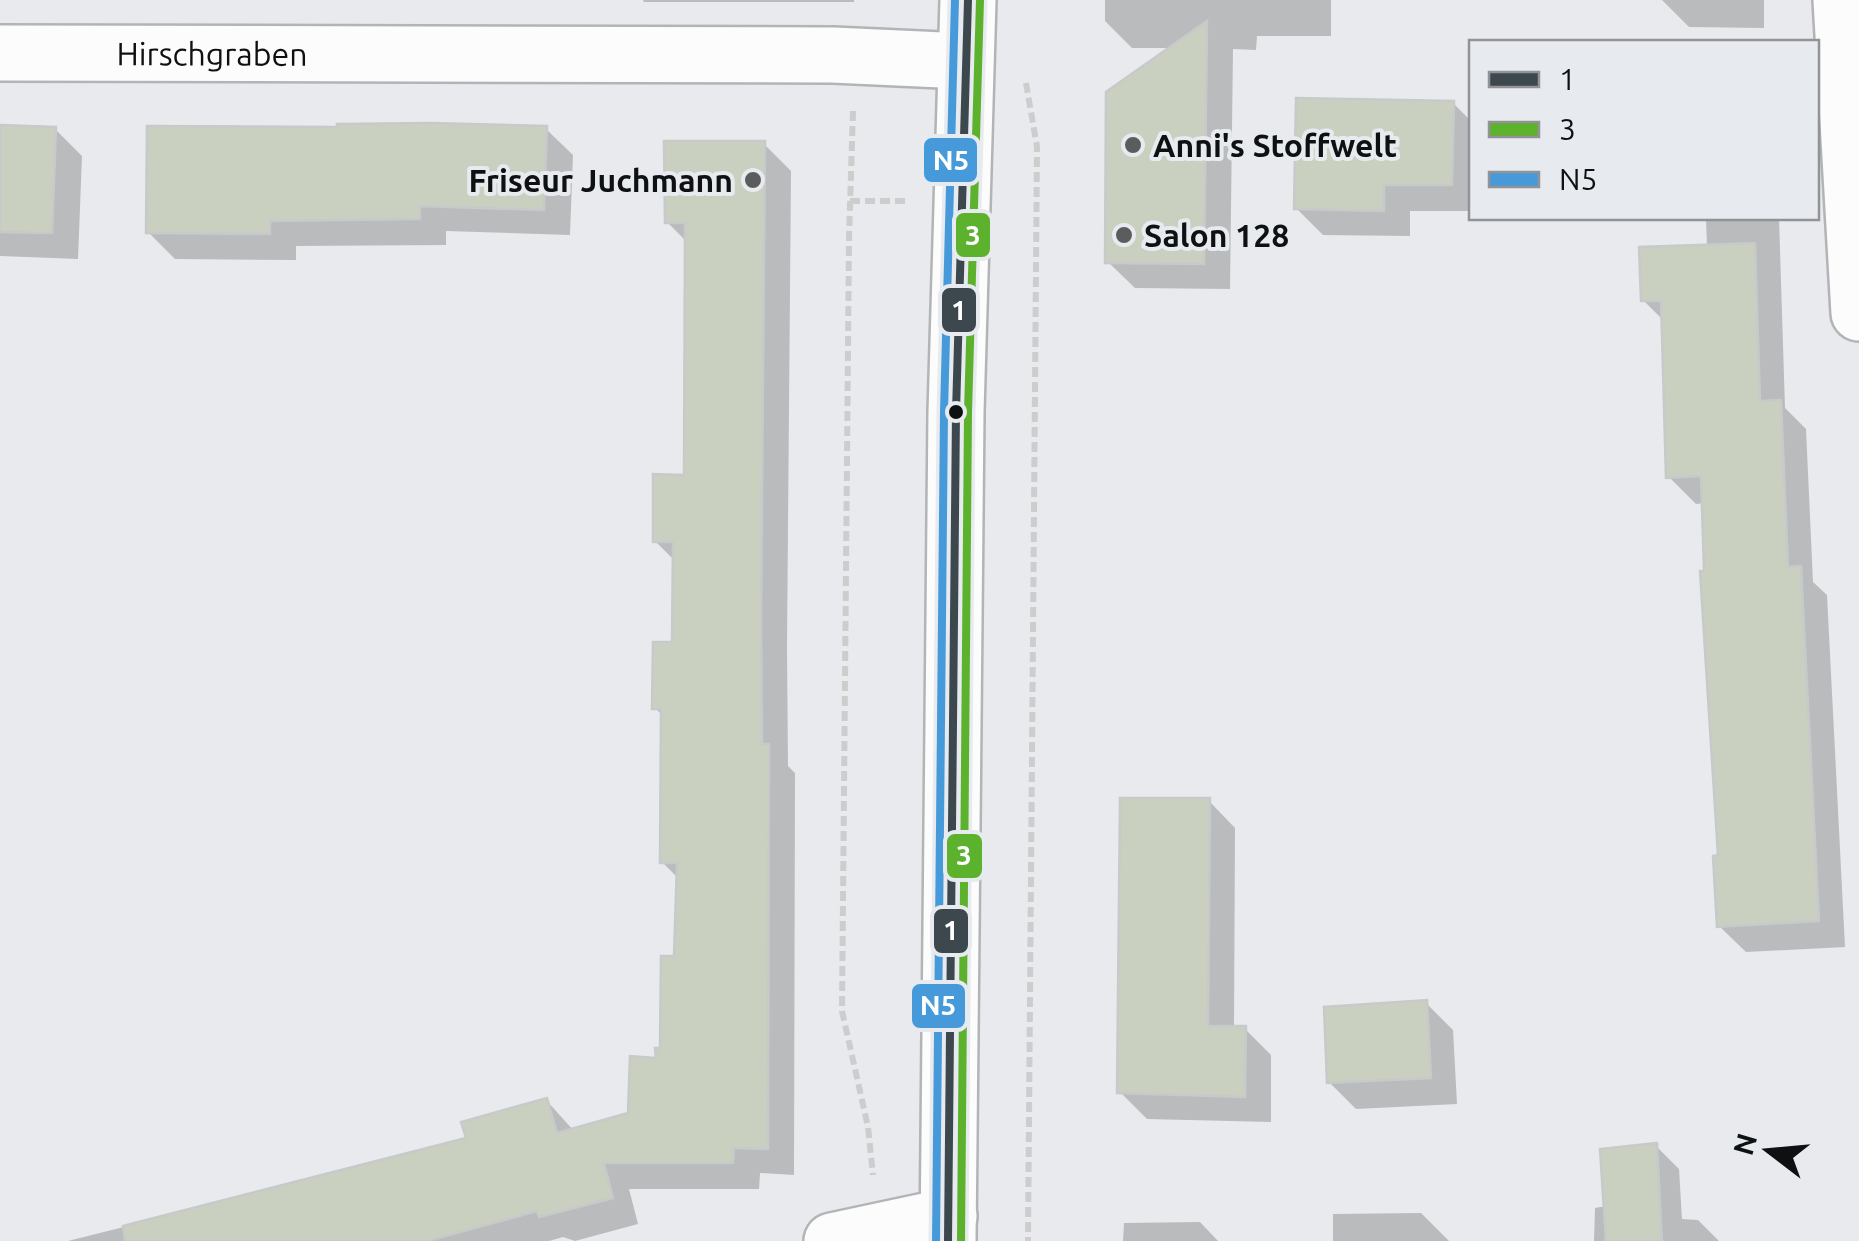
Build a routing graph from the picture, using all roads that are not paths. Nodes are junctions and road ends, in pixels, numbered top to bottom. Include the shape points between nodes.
1 (968, 0) edge
2 (1841, 0) edge
3 (0, 53) edge
4 (964, 61) junction
5 (1859, 313) edge
6 (948, 1228) edge
7 (857, 1235) edge

1 - 4 street
2 - 5 street
3 - 4 street, Hirschgraben
4 - 6 street
6 - 7 street

